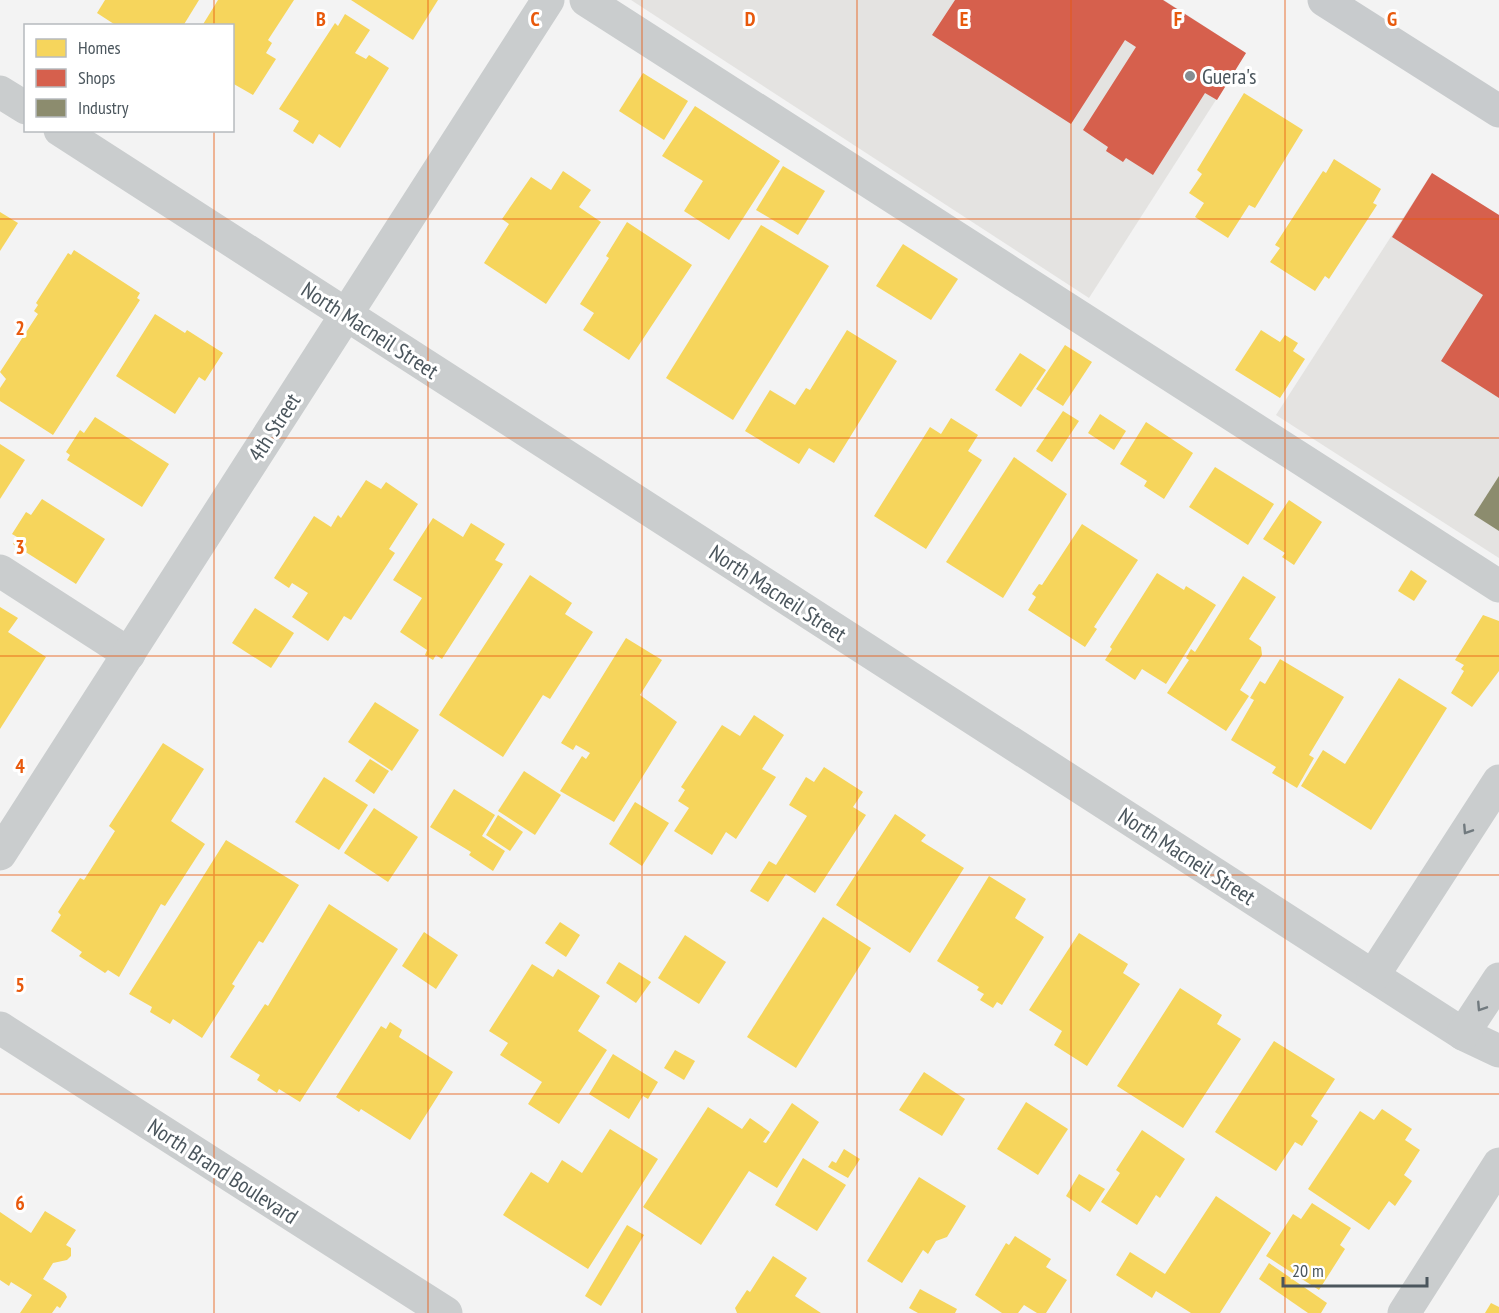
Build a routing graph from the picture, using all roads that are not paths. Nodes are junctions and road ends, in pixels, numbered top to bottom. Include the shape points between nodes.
1 (548, 0) edge
2 (586, 0) edge
3 (1324, 0) edge
4 (0, 92) edge
5 (24, 107) edge
6 (1499, 111) edge
7 (63, 132) edge
8 (346, 315) junction
9 (0, 571) edge
10 (1499, 586) edge
11 (129, 654) junction
12 (1499, 781) edge
13 (0, 854) edge
14 (1372, 976) junction
15 (1499, 979) edge
16 (0, 1028) edge
17 (1463, 1034) junction
18 (1499, 1051) edge
19 (1499, 1164) edge
20 (446, 1313) edge
21 (1404, 1313) edge

1 - 8 street, 4th Street
2 - 10 street
3 - 6 main road
4 - 5 street
7 - 8 street, North Macneil Street
8 - 11 street, 4th Street
8 - 14 street, North Macneil Street
9 - 11 street
11 - 13 street, 4th Street
12 -> 14 street
14 - 17 street, North Macneil Street
15 -> 17 street
16 - 20 street, North Brand Boulevard
17 - 18 street, North Macneil Street
19 - 21 street

